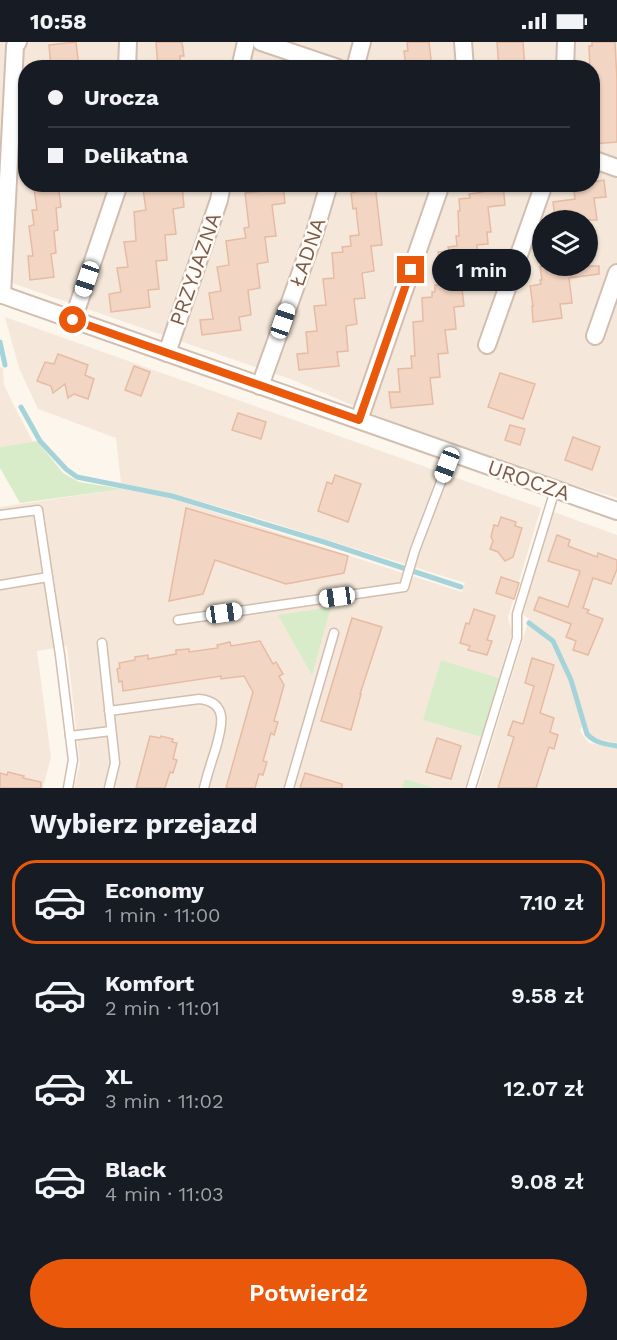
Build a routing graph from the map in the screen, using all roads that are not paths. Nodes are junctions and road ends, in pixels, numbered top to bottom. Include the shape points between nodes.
1 (18, 42) edge
2 (128, 42) edge
3 (246, 42) edge
4 (261, 42) edge
5 (362, 42) edge
6 (463, 42) edge
7 (566, 42) edge
8 (127, 60) edge
9 (242, 60) edge
10 (314, 60) edge
11 (357, 60) edge
12 (464, 60) edge
13 (565, 60) edge
14 (600, 162) edge
15 (617, 168) edge
16 (116, 192) edge
17 (220, 192) edge
18 (327, 192) edge
19 (438, 192) edge
20 (541, 192) edge
21 (617, 273) edge
22 (1, 294) edge
23 (73, 320) junction
24 (595, 336) dead end
25 (487, 345) dead end
26 (166, 353) junction
27 (260, 386) junction
28 (359, 420) junction
29 (452, 453) junction
30 (555, 490) junction
31 (617, 511) edge
32 (0, 515) edge
33 (48, 578) junction
34 (0, 585) edge
35 (178, 620) dead end
36 (334, 633) dead end
37 (102, 643) dead end
38 (109, 711) junction
39 (111, 731) junction
40 (70, 736) junction
41 (68, 788) edge
42 (109, 788) edge
43 (204, 788) edge
44 (290, 788) edge
45 (471, 788) edge

1 - 22 street
2 - 8 street
3 - 9 street
4 - 10 street
5 - 11 street
6 - 12 street
7 - 13 street
14 - 15 street
16 - 23 street
17 - 26 street, PRZYJAZNA
18 - 27 street, ŁADNA
19 - 28 street
20 - 25 street
21 - 24 street
22 - 23 street, UROCZA
23 - 26 street, UROCZA
26 - 27 street, UROCZA
27 - 28 street, UROCZA
28 - 29 street, UROCZA
29 - 30 street, UROCZA
29 - 35 lane via 404,587
30 - 31 street, UROCZA
30 - 45 lane via 517,614 517,638
32 - 33 lane via 38,510
33 - 34 lane
33 - 40 lane
36 - 44 lane
37 - 38 lane
38 - 39 lane
38 - 43 lane via 199,699 214,703 222,722
39 - 40 lane
39 - 42 lane via 115,763
40 - 41 lane via 73,760

